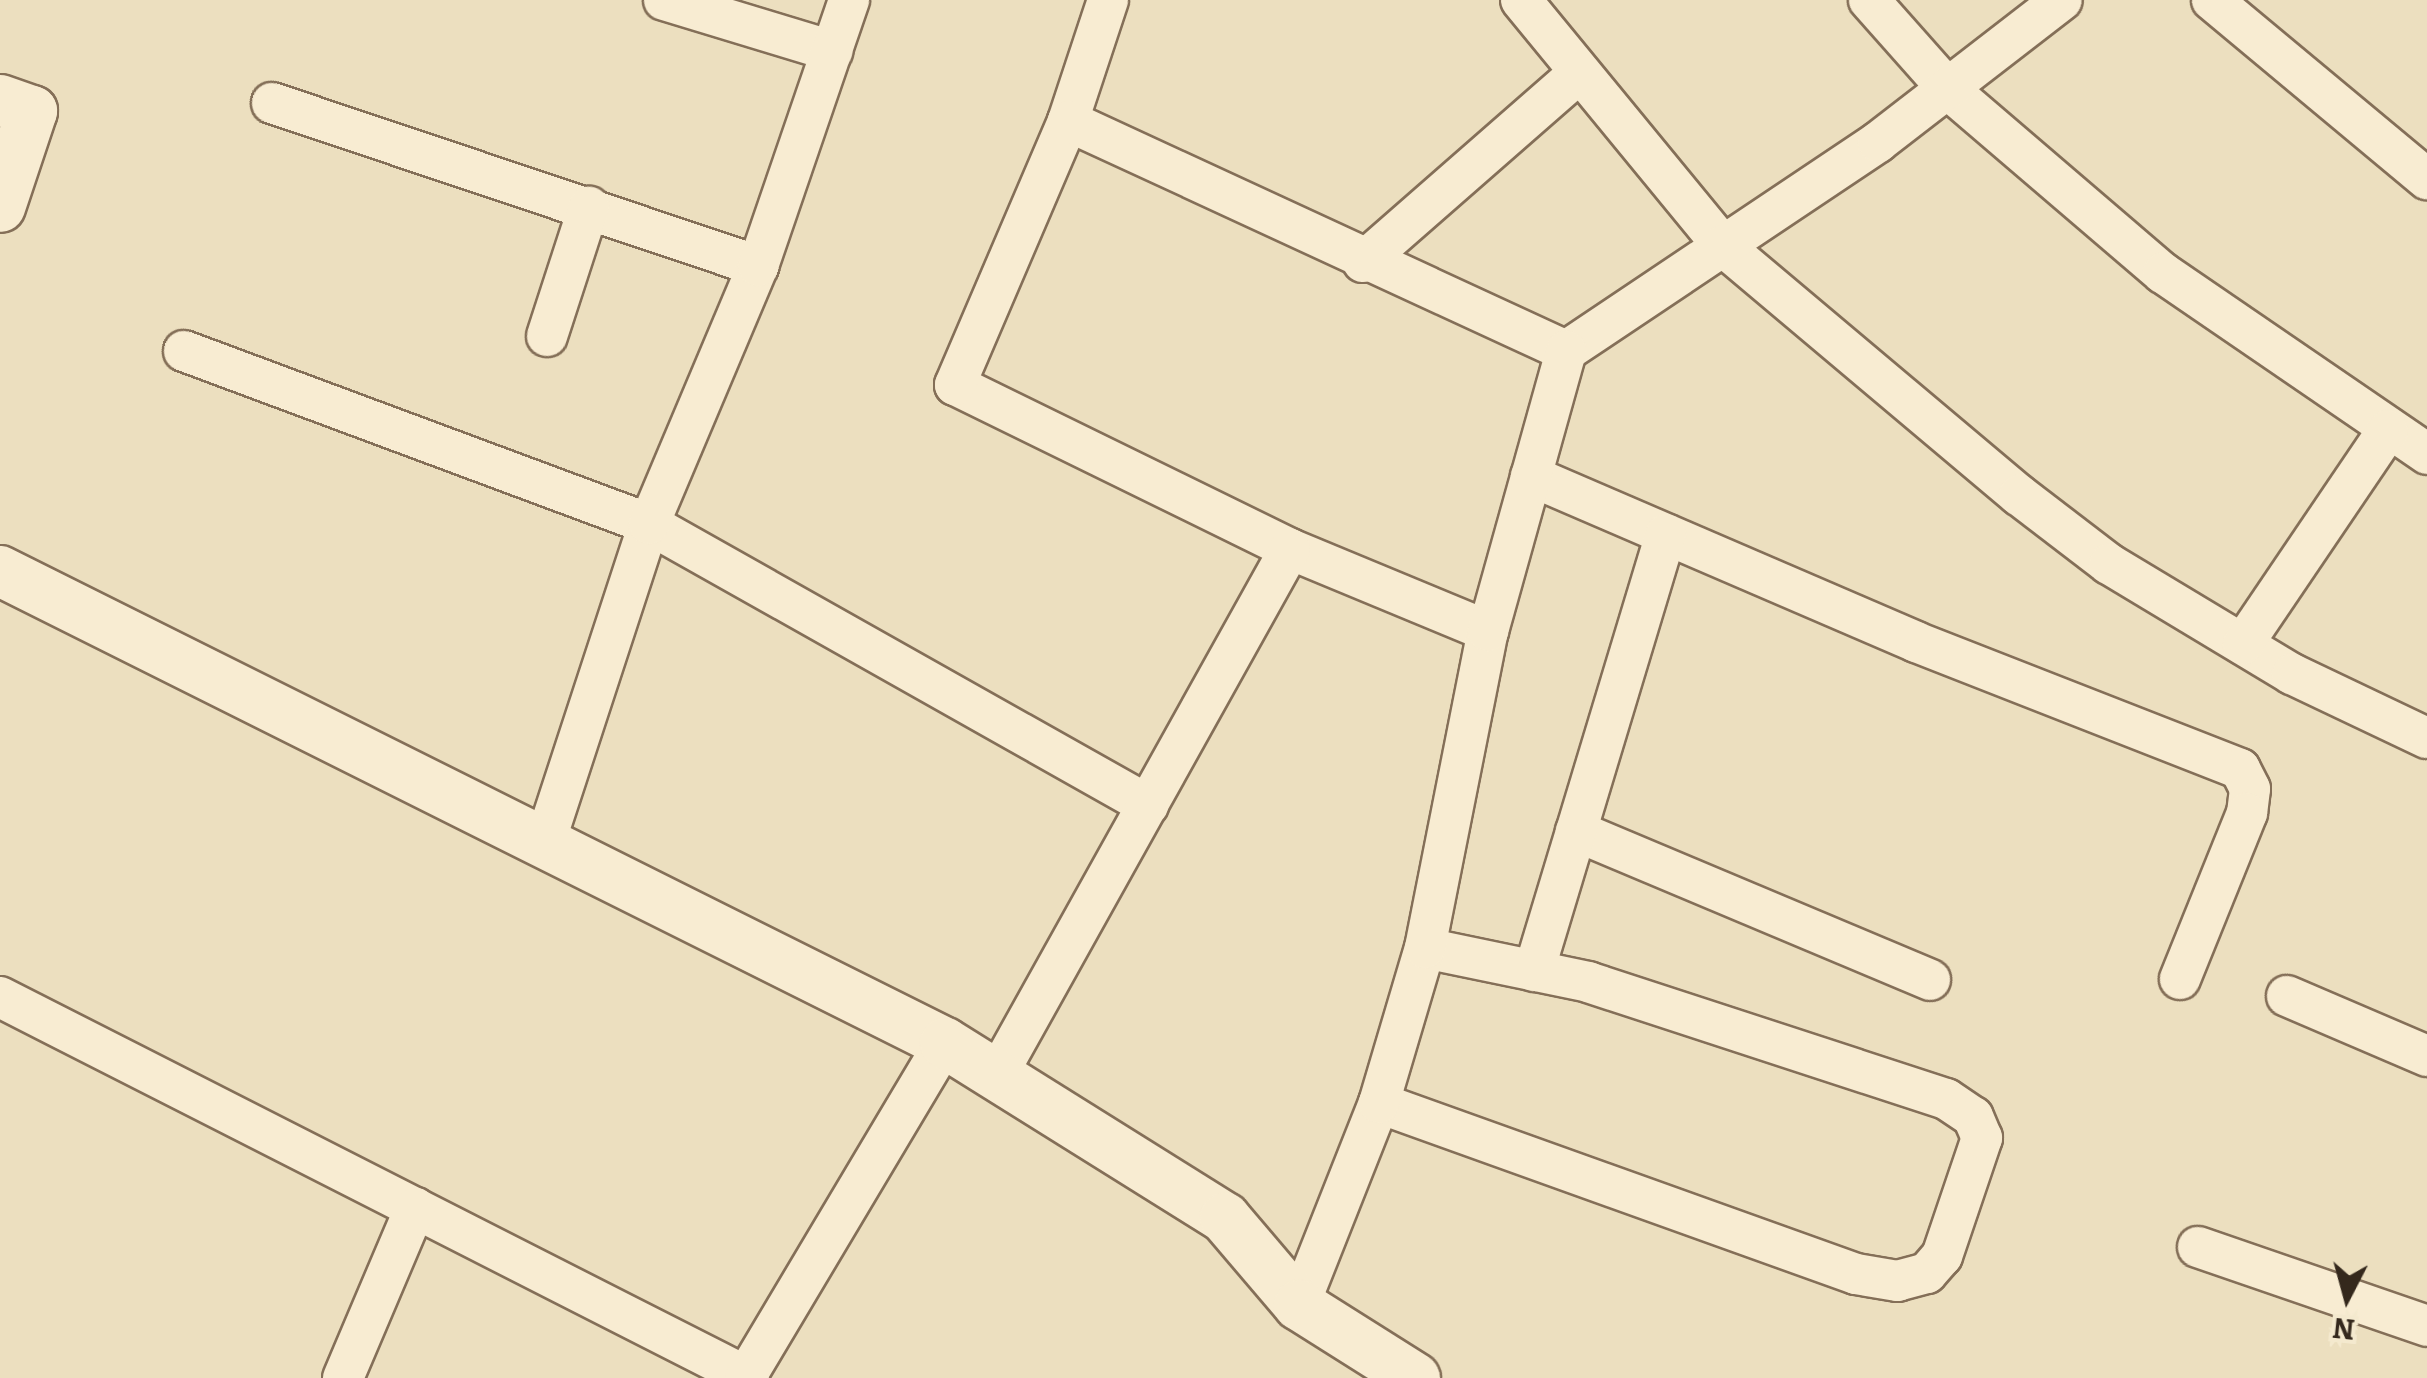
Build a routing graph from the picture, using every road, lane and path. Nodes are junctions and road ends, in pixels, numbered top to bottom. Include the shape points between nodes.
1 (664, 0) edge
2 (849, 0) edge
3 (1522, 0) edge
4 (1869, 0) edge
5 (2062, 0) edge
6 (2212, 0) edge
7 (1096, 4) edge
8 (832, 51) junction
9 (1579, 73) junction
10 (1948, 88) junction
11 (0, 100) edge
12 (272, 104) dead end
13 (1068, 120) junction
14 (2427, 179) edge
15 (0, 207) edge
16 (589, 207) junction
17 (1723, 246) junction
18 (1362, 262) junction
19 (758, 266) junction
20 (547, 336) dead end
21 (184, 351) dead end
22 (1566, 351) junction
23 (2388, 430) junction
24 (2427, 454) edge
25 (1530, 476) junction
26 (649, 524) junction
27 (1666, 535) junction
28 (1290, 550) junction
29 (0, 571) edge
30 (1488, 631) junction
31 (2243, 644) junction
32 (2427, 738) edge
33 (1148, 805) junction
34 (1576, 831) junction
35 (546, 839) junction
36 (1424, 948) junction
37 (1534, 971) junction
38 (2180, 979) dead end
39 (1930, 980) dead end
40 (2287, 996) dead end
41 (0, 997) edge
42 (945, 1042) junction
43 (2427, 1056) edge
44 (997, 1075) junction
45 (1379, 1104) junction
46 (415, 1208) junction
47 (2198, 1247) dead end
48 (1299, 1305) junction
49 (2427, 1326) edge
50 (747, 1377) edge
51 (343, 1378) edge
52 (1415, 1378) edge

1 - 8 street
2 - 8 street
3 - 9 street
4 - 10 street
5 - 10 street
6 - 14 street
7 - 13 street
8 - 19 street
9 - 17 street
9 - 18 street
10 - 17 street
10 - 23 street via 2162,273
11 - 15 street via 32,111
12 - 16 street
13 - 18 street
13 - 28 street via 955,385
16 - 19 street
16 - 20 street
17 - 22 street
17 - 31 street via 2110,564
18 - 22 street
19 - 26 street
21 - 26 street
22 - 25 street
23 - 24 street
23 - 31 street
25 - 27 street
25 - 30 street
26 - 33 street
26 - 35 street
27 - 34 street
27 - 38 street via 2240,770 2250,788 2248,813
28 - 30 street
28 - 33 street
29 - 35 street
30 - 36 street
31 - 32 street
33 - 44 street
34 - 37 street
34 - 39 street
35 - 42 street
36 - 37 street
36 - 45 street
37 - 45 street via 1890,1080 1973,1116 1982,1138 1942,1256 1927,1273 1897,1281 1856,1274
40 - 43 street
41 - 46 street
42 - 44 street
42 - 50 street
44 - 48 street via 1224,1218
45 - 48 street
46 - 50 street
46 - 51 street
47 - 49 street
48 - 52 street

